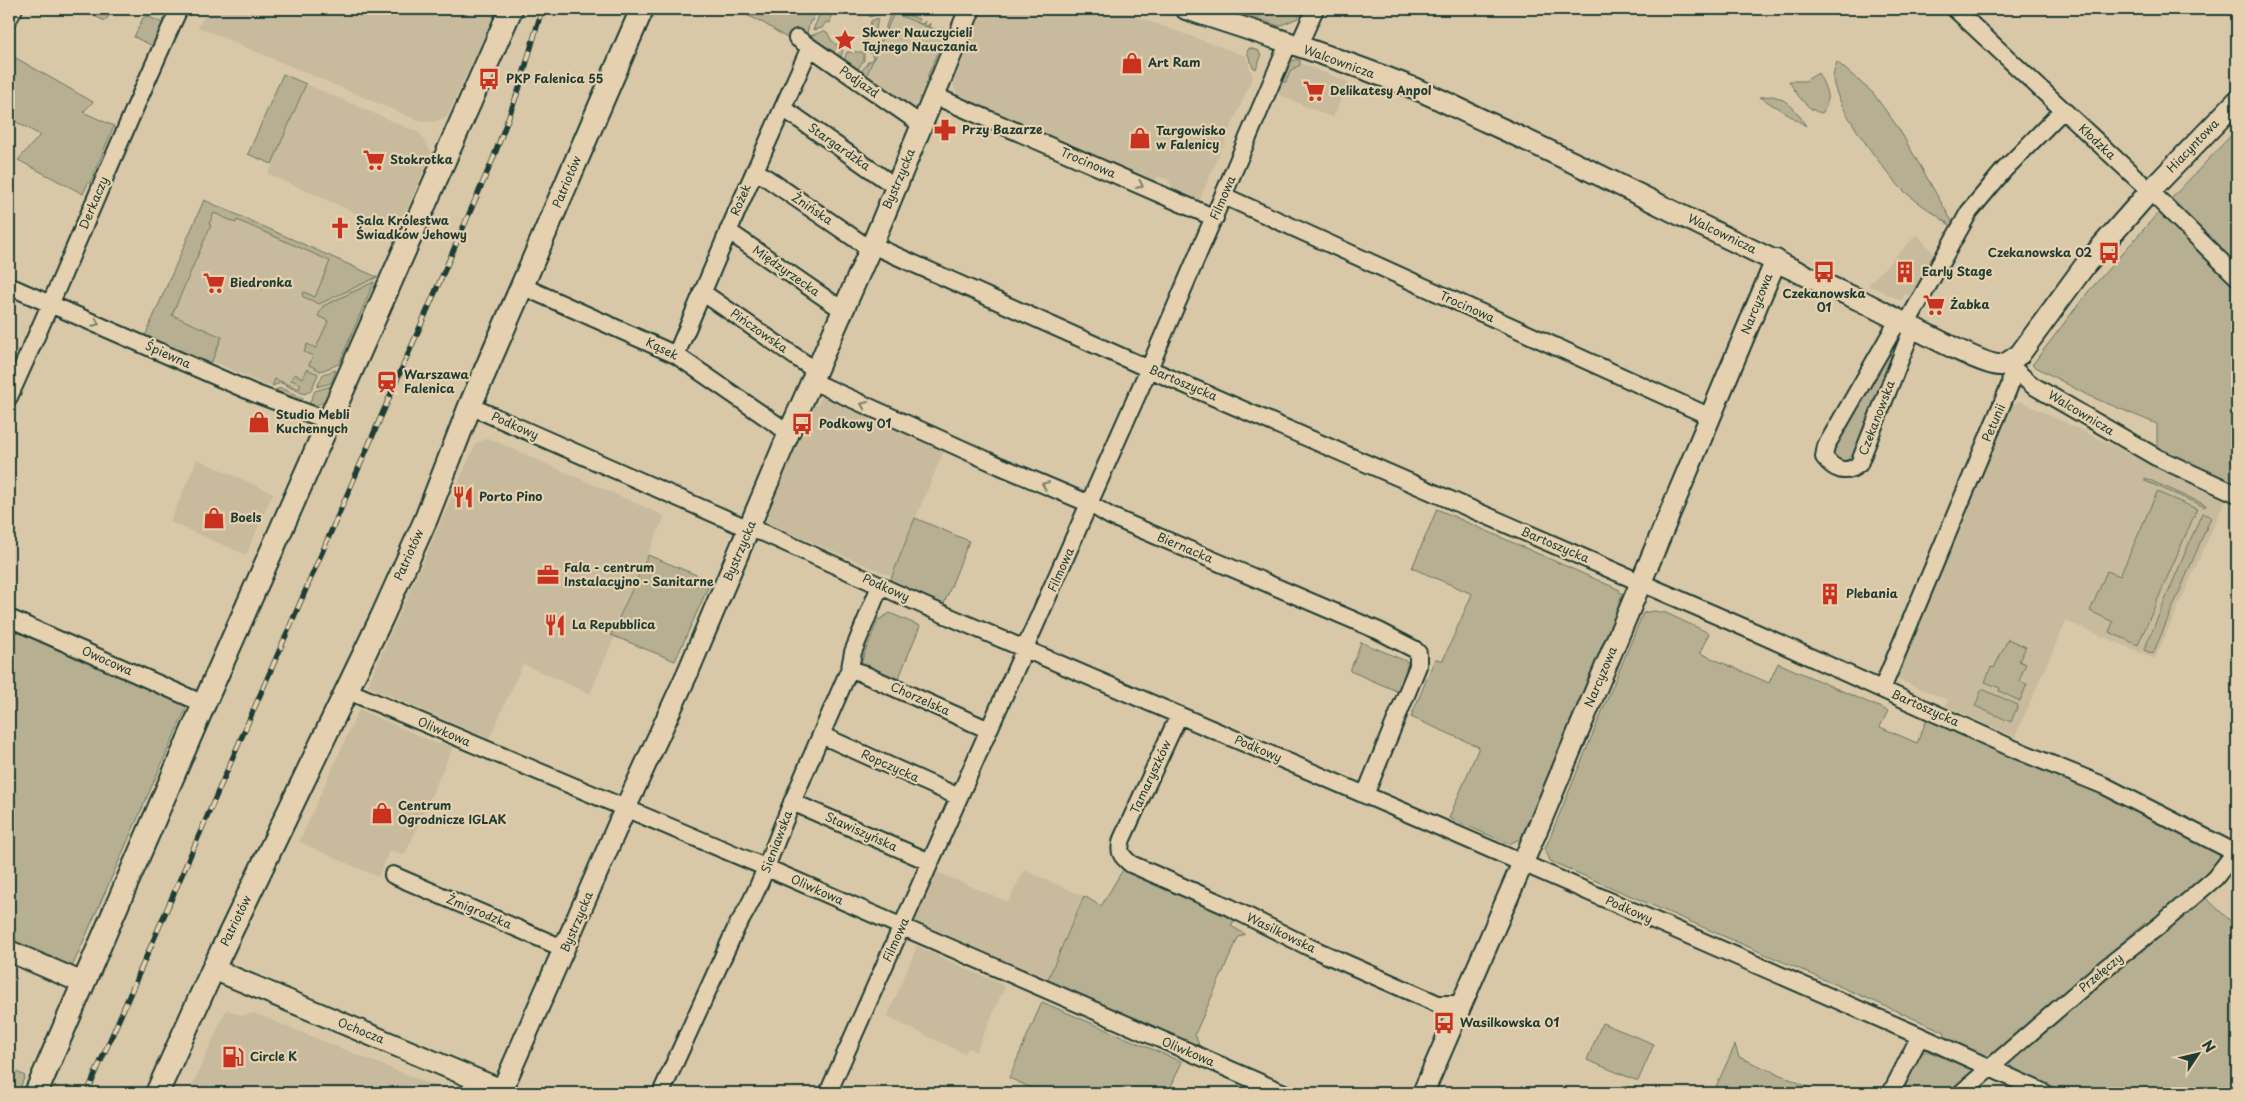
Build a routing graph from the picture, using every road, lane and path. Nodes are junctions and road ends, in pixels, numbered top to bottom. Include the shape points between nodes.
1 (14, 9) edge
2 (179, 9) edge
3 (511, 9) edge
4 (642, 9) edge
5 (970, 9) edge
6 (1186, 9) edge
7 (1315, 9) edge
8 (1963, 11) edge
9 (9, 18) edge
10 (803, 43) joint
11 (1293, 45) junction
12 (935, 96) junction
13 (2237, 101) edge
14 (783, 108) junction
15 (2063, 110) junction
16 (922, 125) junction
17 (755, 170) junction
18 (896, 186) junction
19 (2150, 191) junction
20 (1224, 196) junction
21 (1214, 218) junction
22 (728, 231) junction
23 (871, 247) junction
24 (1776, 260) junction
25 (2237, 277) edge
26 (9, 286) edge
27 (522, 286) junction
28 (702, 292) junction
29 (52, 304) junction
30 (844, 311) junction
31 (1906, 323) junction
32 (676, 355) junction
33 (2007, 363) junction
34 (1149, 369) junction
35 (814, 376) junction
36 (9, 397) edge
37 (470, 406) junction
38 (1711, 417) junction
39 (329, 422) junction
40 (789, 433) junction
41 (2237, 494) edge
42 (1090, 504) junction
43 (749, 529) junction
44 (1640, 583) junction
45 (880, 586) junction
46 (9, 618) edge
47 (1026, 649) junction
48 (850, 668) junction
49 (1882, 689) junction
50 (348, 691) junction
51 (204, 704) junction
52 (1179, 715) junction
53 (989, 730) junction
54 (821, 735) junction
55 (1365, 795) junction
56 (959, 797) junction
57 (792, 802) junction
58 (626, 809) junction
59 (1122, 839) joint
60 (2236, 851) edge
61 (930, 862) junction
62 (1522, 863) junction
63 (767, 868) junction
64 (393, 875) dead end
65 (902, 928) junction
66 (565, 949) junction
67 (9, 951) edge
68 (213, 969) junction
69 (83, 983) junction
70 (1460, 1007) junction
71 (1920, 1036) junction
72 (1992, 1068) junction
73 (506, 1092) edge
74 (36, 1093) edge
75 (157, 1093) edge
76 (661, 1093) edge
77 (828, 1093) edge
78 (1284, 1093) edge
79 (1423, 1093) edge
80 (1891, 1093) edge
81 (1961, 1093) edge
82 (2045, 1093) edge

1 - 9 street
2 - 29 street, Derkaczy
3 - 39 main road
4 - 27 main road, Patriotów
5 - 12 street, Bystrzycka
6 - 11 street, Walcownicza
7 - 11 street, Filmowa
8 - 15 street, Kłodzka
10 - 14 street, Rożek
10 - 16 street, Podjazd
11 - 20 street, Filmowa
11 - 24 street, Walcownicza via 1417,90
12 - 16 street, Bystrzycka
12 -> 21 street, Trocinowa
13 - 19 street, Hiacyntowa
14 - 17 street, Rożek
14 - 18 street, Stargardzka
15 - 19 street, Kłodzka
15 - 31 street, Czekanowska via 2004,170 1969,212
16 - 18 street, Bystrzycka
17 - 22 street, Rożek
17 - 23 street, Żnińska
18 - 23 street, Bystrzycka
19 - 25 street, Kłodzka
19 - 33 street via 2086,264 2020,354
20 - 21 street, Filmowa
20 - 38 street, Trocinowa
21 - 34 street, Filmowa
22 - 28 street, Rożek
22 - 30 street, Międzyrzecka
23 - 30 street, Bystrzycka
23 - 34 street, Bartoszycka
24 - 31 street, Walcownicza
24 - 38 street, Narcyzowa
26 - 29 street, Śpiewna
27 - 32 street, Kąsek
27 - 37 main road, Patriotów
28 - 32 street, Rożek
28 - 35 street, Pińczowska
29 - 36 street, Derkaczy
29 -> 39 street, Śpiewna
30 - 35 street, Bystrzycka
31 - 31 street, Czekanowska via 1826,446 1824,457 1837,469 1846,471 1859,464
31 - 33 street, Walcownicza via 1990,364
32 - 40 street, Kąsek
33 - 41 street, Walcownicza via 2032,385 2156,457
33 - 49 street, Petunii via 2010,385
34 - 42 street, Filmowa
34 - 44 street, Bartoszycka
35 - 40 street, Bystrzycka
42 -> 35 street, Biernacka via 1000,466
37 - 43 street, Podkowy
37 - 50 main road, Patriotów via 426,519
38 - 44 street, Narcyzowa
39 - 51 main road
40 - 43 street, Bystrzycka
42 - 47 street, Filmowa
42 - 55 street, Biernacka via 1110,516 1380,631 1418,652 1418,666
43 - 45 street, Podkowy
43 - 58 street, Bystrzycka
44 - 49 street, Bartoszycka
44 - 62 street, Narcyzowa
45 - 47 street, Podkowy
45 - 48 street, Sieniawska via 853,652
46 - 51 street, Owocowa
47 - 52 street, Podkowy
47 - 53 street, Filmowa
48 - 53 street, Chorzelska
48 - 54 street, Sieniawska
49 - 60 street, Bartoszycka via 2104,786
50 - 58 street, Oliwkowa
50 - 68 main road, Patriotów
51 - 69 main road
52 - 55 street, Podkowy
52 - 59 street, Tamaryszków
53 - 56 street, Filmowa
54 - 56 street, Ropczycka
54 - 57 street, Sieniawska
55 - 62 street, Podkowy
56 - 61 street, Filmowa
57 - 61 street, Stawiszyńska
57 - 63 street, Sieniawska
58 - 63 street, Oliwkowa
58 - 66 street, Bystrzycka
59 - 70 street, Wasilkowska via 1120,853 1131,864 1438,1004
60 - 72 street, Przełęczy via 2215,878 2103,970
61 - 65 street, Filmowa
62 - 70 street, Narcyzowa
62 - 71 street, Podkowy
63 - 65 street, Oliwkowa
63 - 76 street, Sieniawska via 733,934
64 - 66 street, Żmigrodzka
65 - 77 street, Filmowa
65 - 78 street, Oliwkowa
66 - 73 street, Bystrzycka
67 - 69 street
68 - 73 street, Ochocza
68 - 75 main road, Patriotów
69 - 74 main road
70 - 79 street, Narcyzowa
71 - 72 street, Podkowy
71 - 80 street
72 - 81 street, Przełęczy
72 - 82 street, Podkowy

